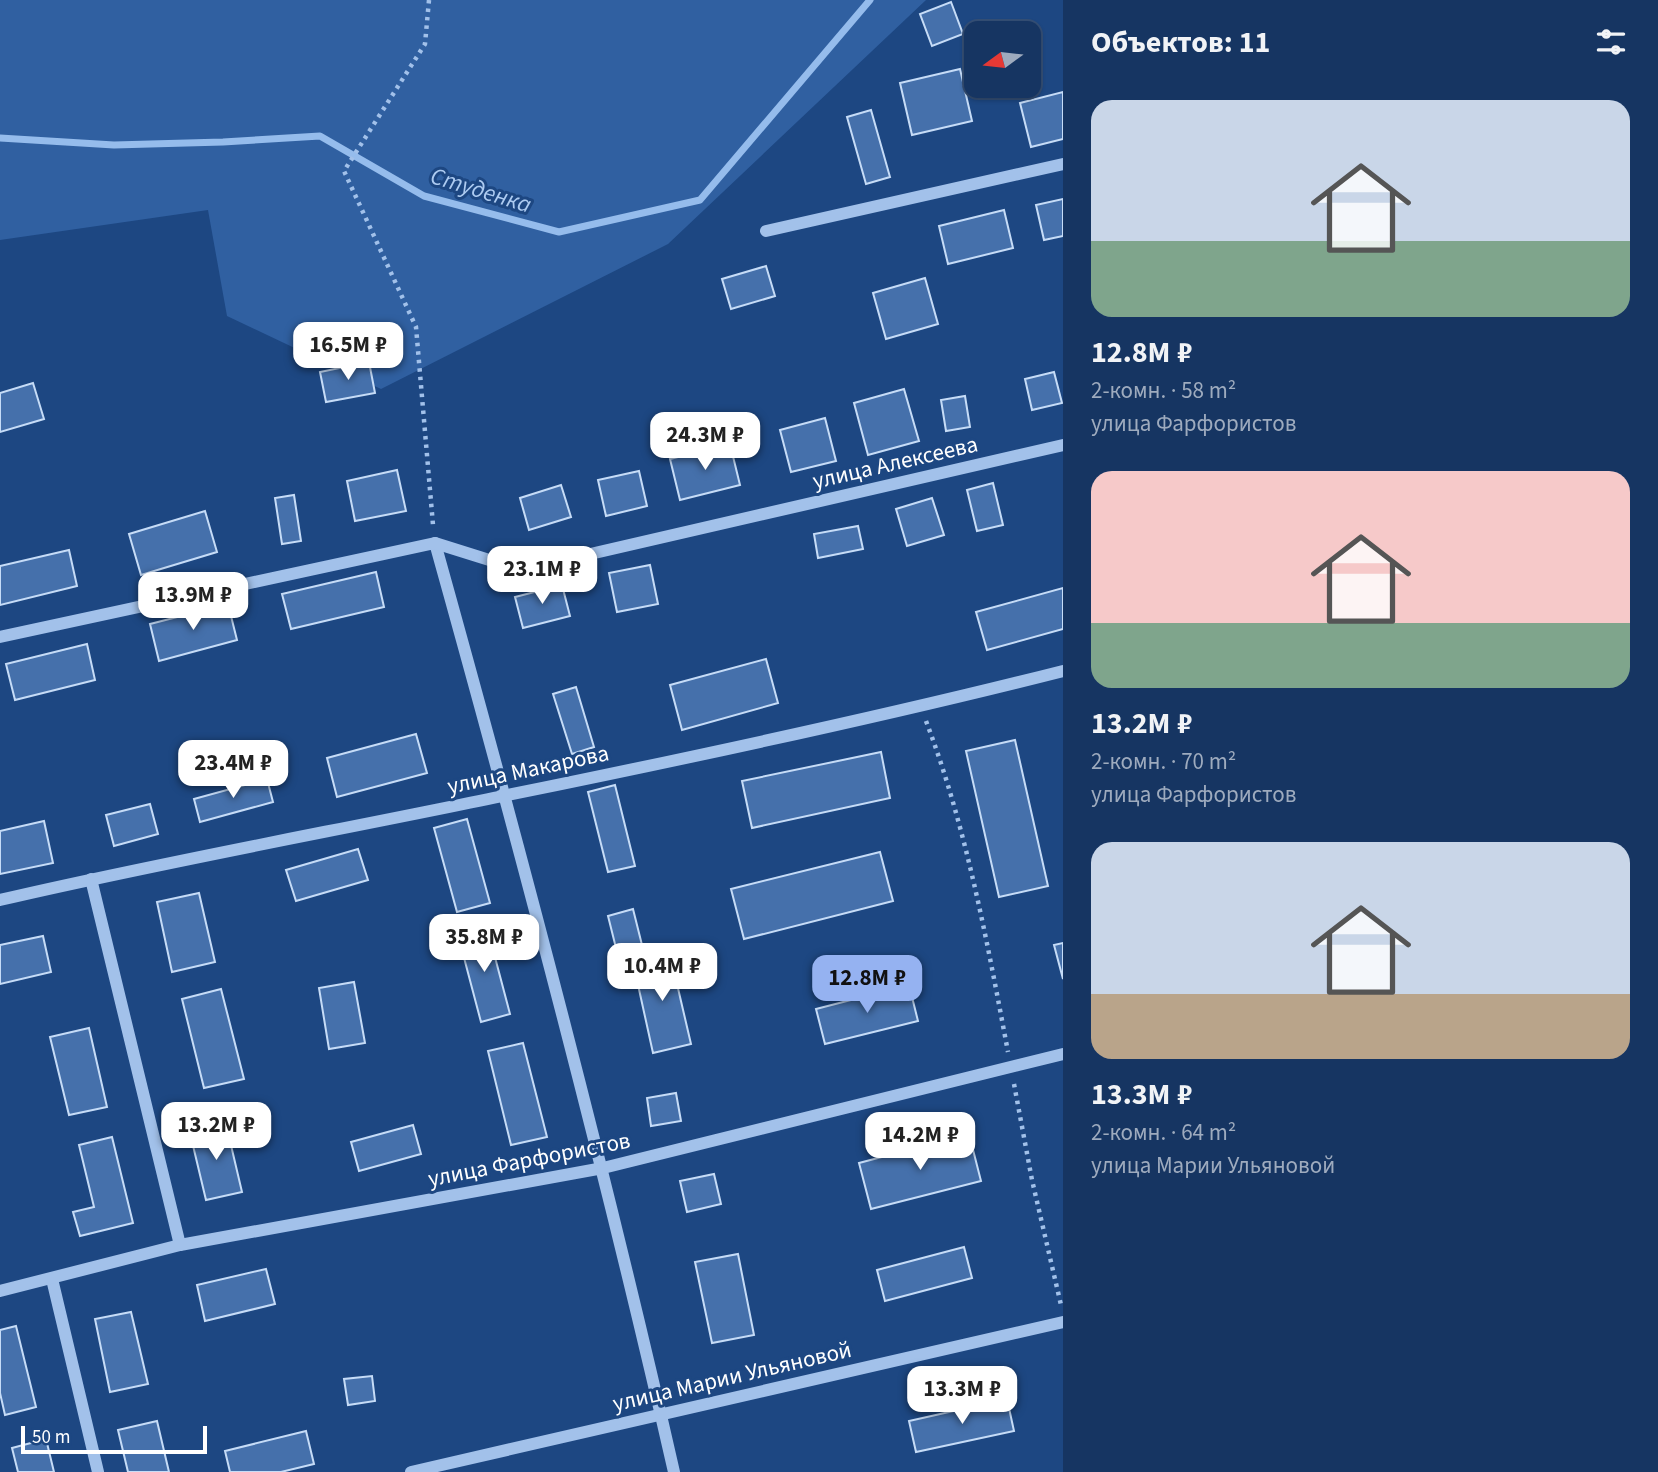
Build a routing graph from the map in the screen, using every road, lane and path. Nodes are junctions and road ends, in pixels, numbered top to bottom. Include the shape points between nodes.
1 (429, 0) edge
2 (1063, 164) edge
3 (766, 231) dead end
4 (1063, 445) edge
5 (435, 543) junction
6 (0, 637) edge
7 (1063, 671) edge
8 (921, 707) junction
9 (505, 796) junction
10 (91, 879) junction
11 (0, 900) edge
12 (1063, 1054) edge
13 (1010, 1066) junction
14 (603, 1168) junction
15 (180, 1245) junction
16 (52, 1279) junction
17 (0, 1291) edge
18 (1063, 1312) edge
19 (1063, 1322) edge
20 (661, 1414) junction
21 (98, 1472) edge
22 (411, 1472) edge
23 (674, 1472) edge

1 - 5 path via 425,44 344,171 416,327
2 - 3 street
4 - 5 street, улица Алексеева via 521,570
5 - 6 street, улица Алексеева
5 - 9 street
7 - 8 street, улица Макарова
8 - 9 street, улица Макарова
8 - 13 path via 946,771 990,956
9 - 10 street, улица Макарова
9 - 14 street
10 - 11 street, улица Макарова
10 - 15 street
12 - 13 street, улица Фарфористов
13 - 14 street, улица Фарфористов
13 - 18 path
14 - 15 street, улица Фарфористов
14 - 20 street
15 - 16 street, улица Фарфористов
16 - 17 street, улица Фарфористов
16 - 21 street
19 - 20 street, улица Марии Ульяновой
20 - 22 street, улица Марии Ульяновой
20 - 23 street

